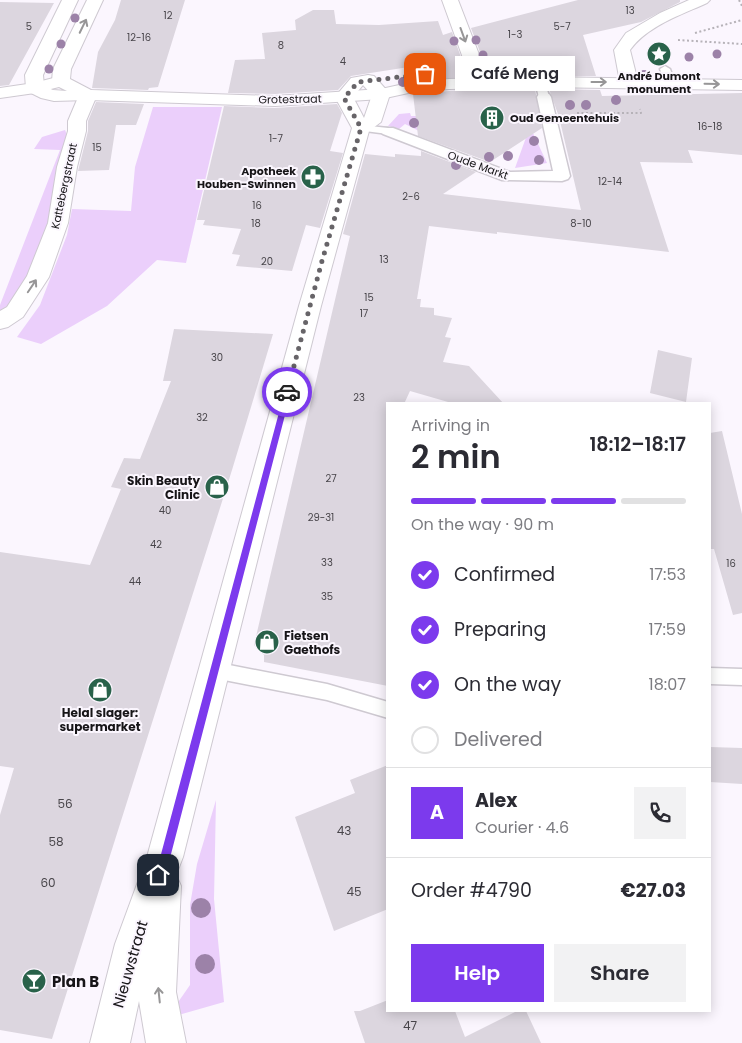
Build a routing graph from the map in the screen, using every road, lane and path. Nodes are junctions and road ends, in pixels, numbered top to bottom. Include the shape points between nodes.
1 (70, 0) edge
2 (95, 0) edge
3 (450, 0) edge
4 (702, 0) edge
5 (739, 0) edge
6 (742, 6) edge
7 (675, 39) dead end
8 (742, 44) edge
9 (742, 71) edge
10 (627, 75) junction
11 (478, 76) junction
12 (668, 76) junction
13 (61, 81) junction
14 (362, 81) junction
15 (742, 85) edge
16 (35, 88) junction
17 (542, 90) junction
18 (0, 92) edge
19 (381, 94) junction
20 (88, 95) junction
21 (188, 97) junction
22 (344, 98) junction
23 (640, 108) dead end
24 (547, 113) junction
25 (361, 128) junction
26 (388, 131) joint
27 (0, 321) edge
28 (214, 670) junction
29 (711, 676) edge
30 (742, 677) edge
31 (386, 709) edge
32 (165, 858) junction
33 (110, 1043) edge
34 (166, 1043) edge

1 - 16 street via 34,75
13 -> 2 street via 62,69
3 -> 11 street
4 - 10 street via 632,36 622,50
5 - 6 path
7 - 8 path
9 - 12 street
10 - 11 street
10 - 12 street
17 -> 10 street
11 - 14 street, Grotestraat
11 - 17 street
11 - 19 street, Grotestraat
12 -> 15 street
13 - 16 street, Grotestraat
13 - 20 street, Grotestraat
14 - 19 street
14 - 21 street, Grotestraat
14 - 22 street
16 - 18 street, Grotestraat
16 - 20 street, Grotestraat via 43,94 58,97
17 - 24 street, Oude Markt
19 - 22 street, Grotestraat
19 - 25 street, Nieuwstraat via 372,122
20 - 21 street, Grotestraat
27 -> 20 street, Kattebergstraat via 15,312 38,277 58,223 77,121
21 - 22 street, Grotestraat via 275,101
22 - 25 street
23 - 24 path via 641,113
24 - 26 street, Oude Markt via 562,176 508,177
25 - 26 lane, Oude Markt
25 - 28 street, Nieuwstraat via 317,279
28 - 31 lane via 327,692
28 - 32 street, Nieuwstraat
29 - 30 lane
32 - 33 street, Nieuwstraat via 134,944
34 -> 32 street, Nieuwstraat via 157,992

